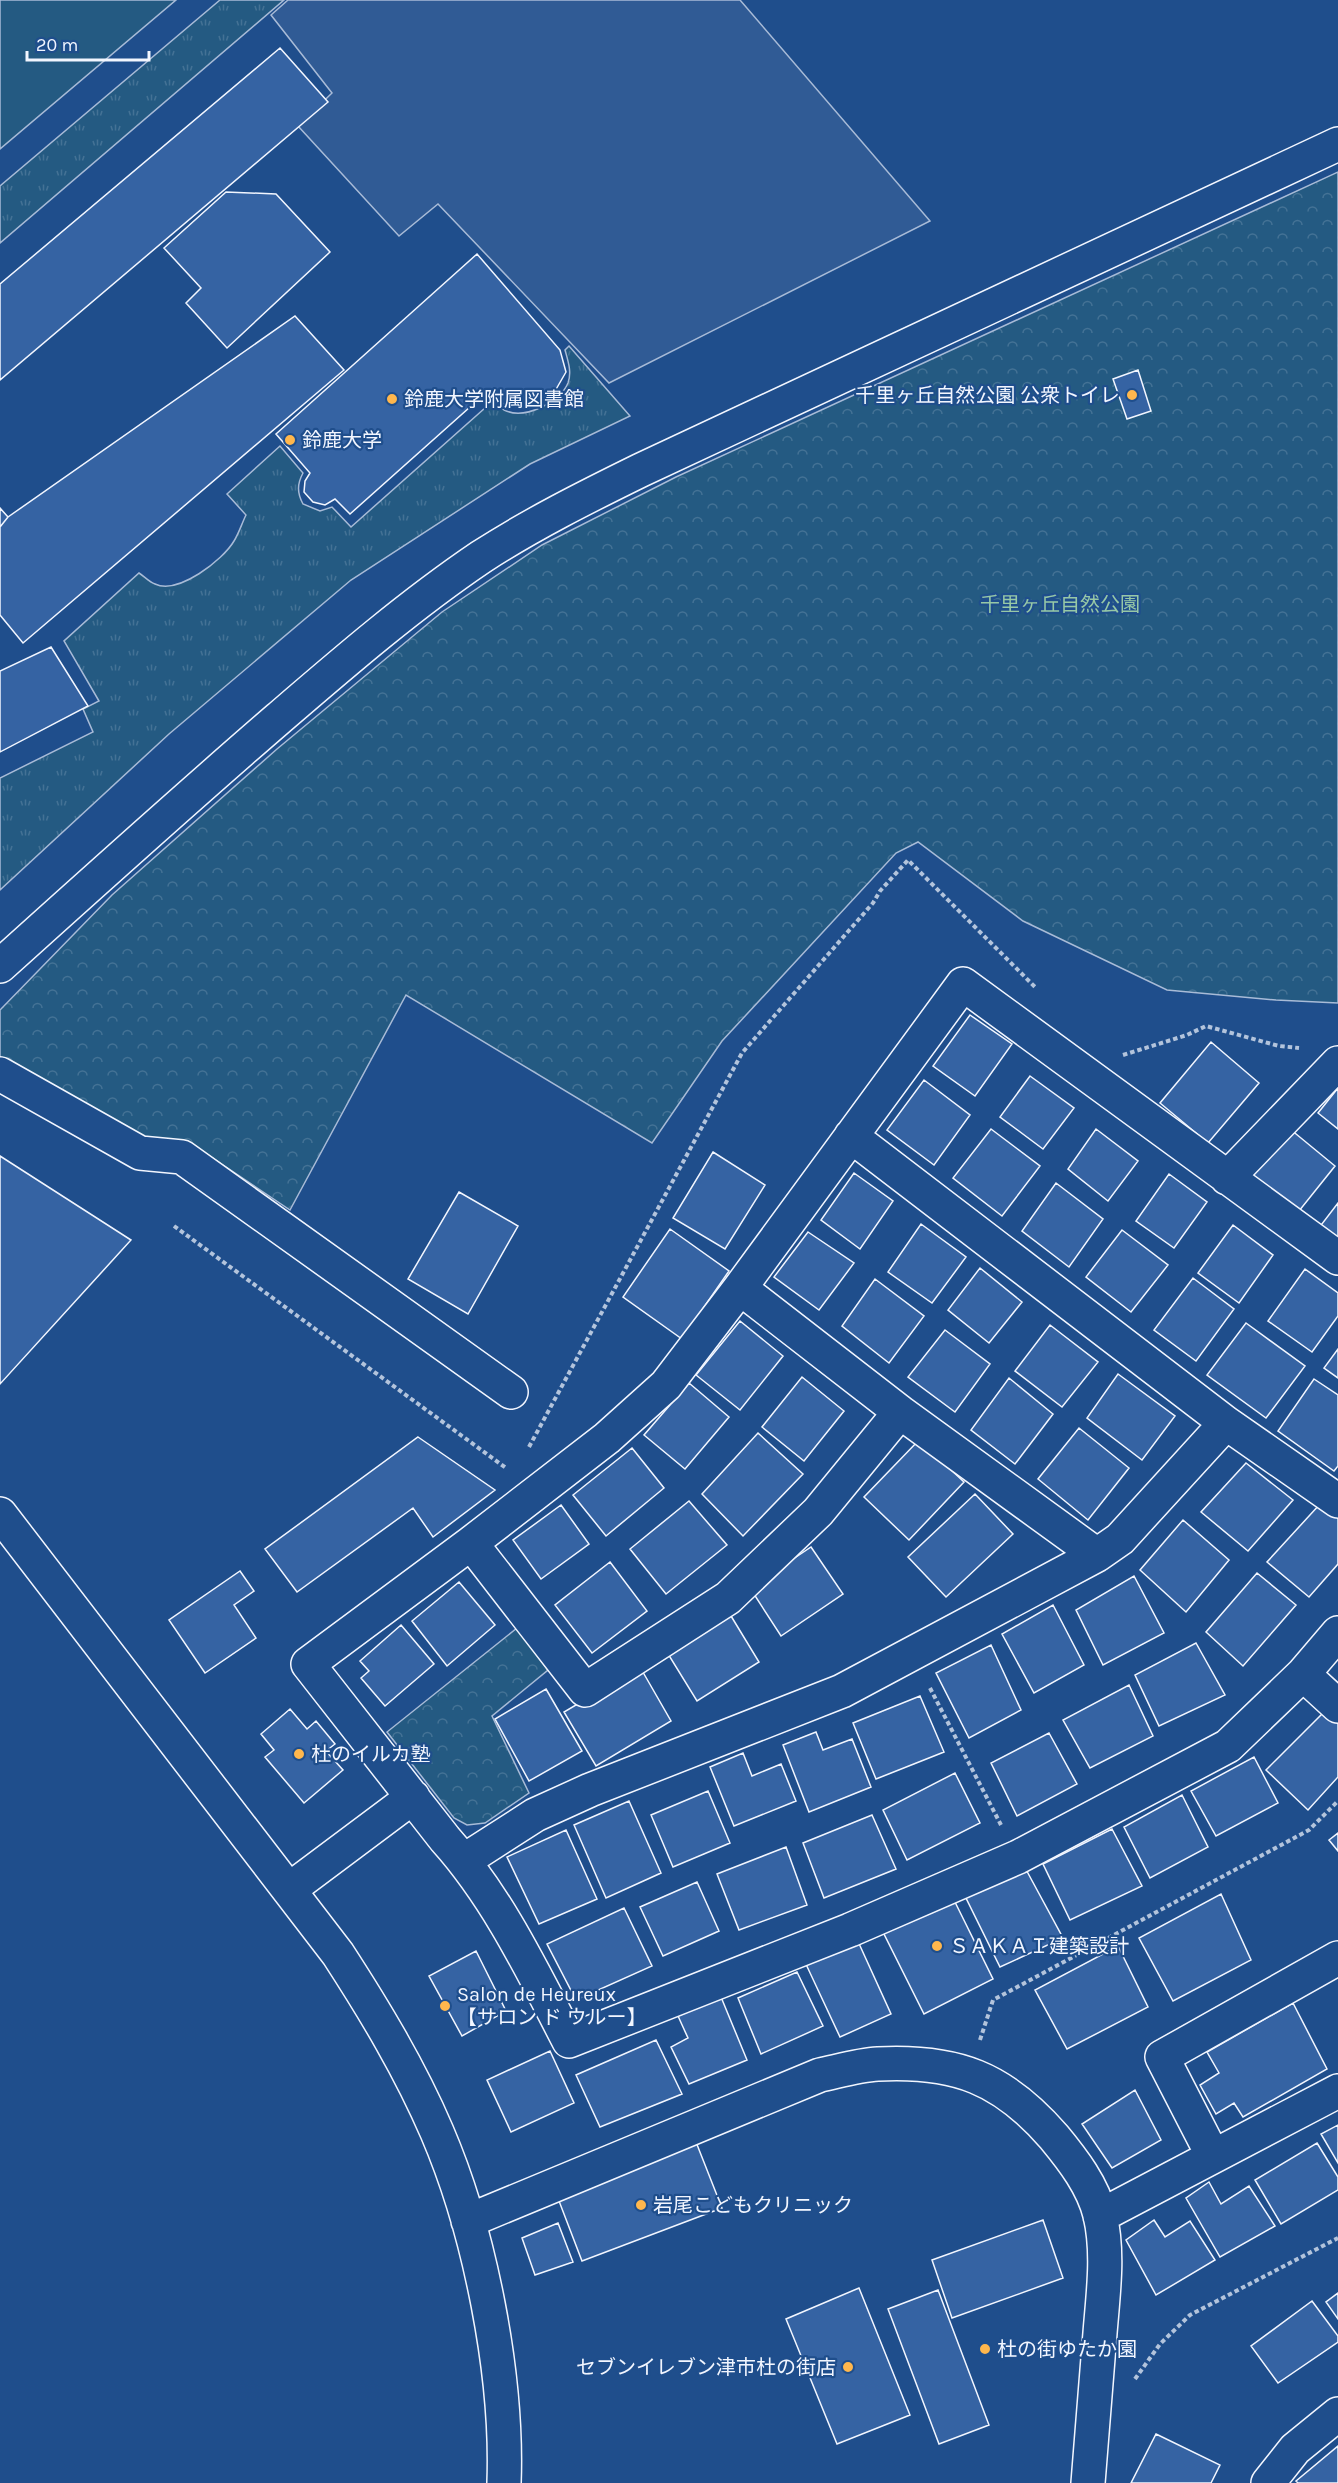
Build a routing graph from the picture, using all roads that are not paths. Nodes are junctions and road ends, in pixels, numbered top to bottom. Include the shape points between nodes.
1 (1338, 144) edge
2 (0, 966) edge
3 (1338, 1064) edge
4 (0, 1074) edge
5 (851, 1136) junction
6 (1227, 1178) junction
7 (1338, 1258) edge
8 (740, 1288) junction
9 (511, 1392) dead end
10 (900, 1412) junction
11 (1226, 1423) junction
12 (1338, 1501) edge
13 (0, 1514) edge
14 (471, 1543) junction
15 (1097, 1555) junction
16 (1338, 1633) edge
17 (1303, 1674) junction
18 (1338, 1706) edge
19 (413, 1797) junction
20 (465, 1860) junction
21 (290, 1889) junction
22 (1338, 1959) edge
23 (1338, 2091) edge
24 (1213, 2156) junction
25 (1100, 2216) junction
26 (468, 2221) junction
27 (1338, 2414) edge
28 (504, 2483) edge
29 (1088, 2483) edge
30 (1268, 2483) edge

1 - 2 street via 543,519 432,592 359,650
3 - 6 street
4 - 9 street via 140,1153 182,1157
5 - 6 street via 963,984
5 - 8 street
5 - 11 street
6 - 7 street
8 - 10 street
8 - 14 street via 666,1384 607,1438
10 - 14 street via 818,1512 728,1598 585,1690
10 - 15 street
11 - 12 street
11 - 15 street via 1120,1539
13 - 21 street
14 - 19 street via 308,1664
15 - 20 street via 842,1691 590,1790 535,1815
16 - 17 street
17 - 18 street
17 - 20 street via 1228,1746 1018,1857 850,1930 569,2042 520,1947
19 - 20 street
19 - 21 street
21 - 26 street via 338,1953 406,2066 438,2133
22 - 24 street via 1162,2057
23 - 24 street
24 - 25 street
25 - 26 street via 1091,2189 1066,2151 1032,2112 1004,2091 969,2072 926,2065 876,2064 820,2075
25 - 29 street via 1105,2272
26 - 28 street via 495,2340
27 - 30 street via 1296,2449

